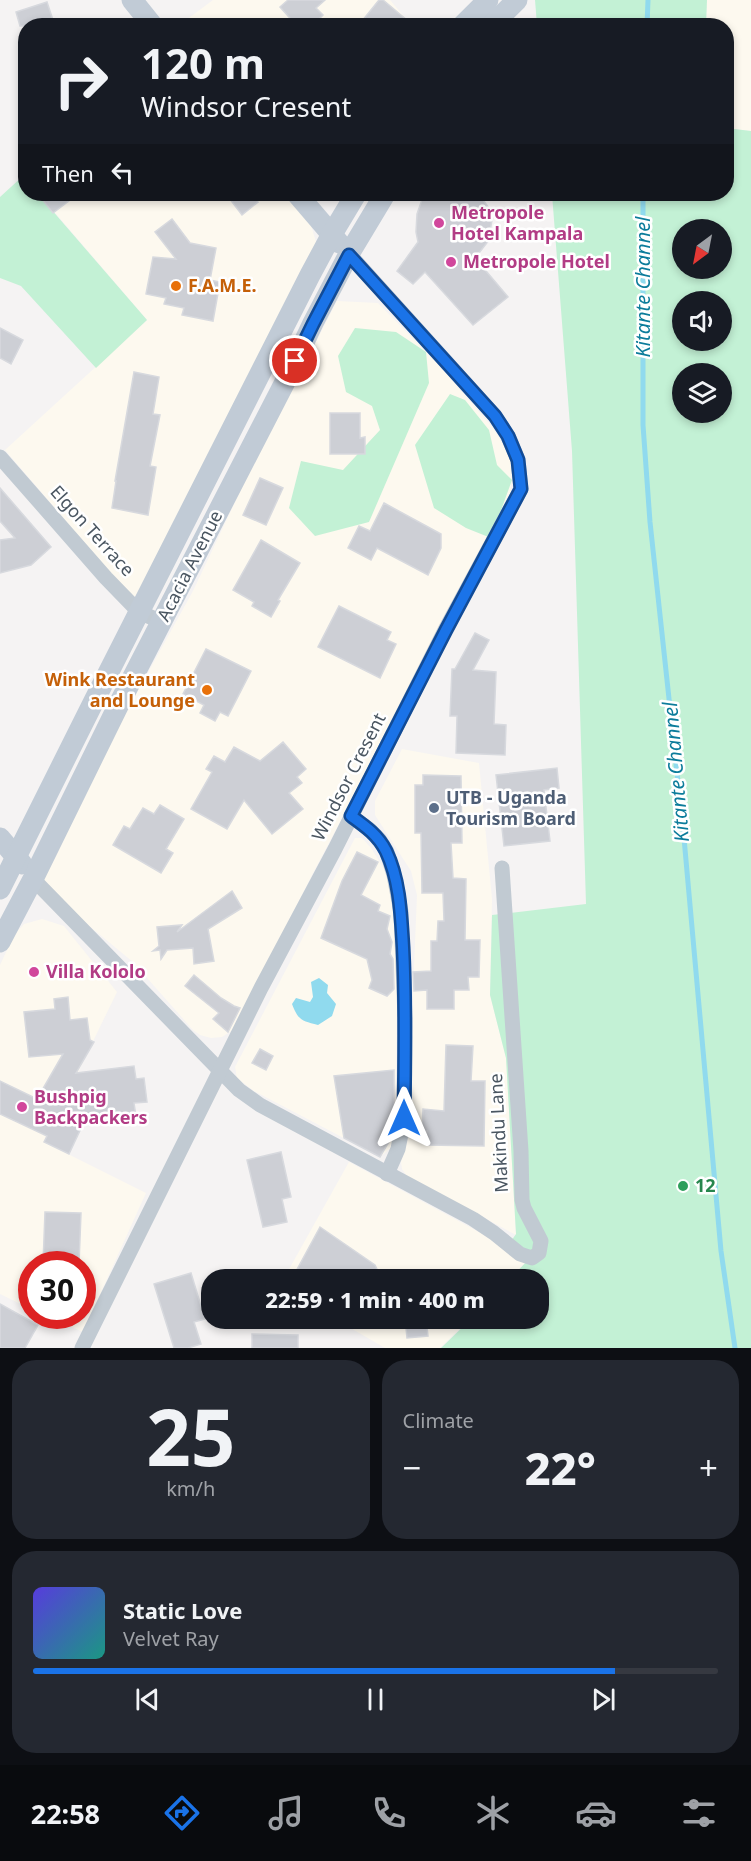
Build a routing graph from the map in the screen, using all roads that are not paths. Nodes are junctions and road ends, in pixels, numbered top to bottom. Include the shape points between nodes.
1 (132, 0) edge
2 (488, 0) edge
3 (517, 0) edge
4 (147, 18) edge
5 (470, 18) edge
6 (499, 18) edge
7 (303, 201) edge
8 (352, 201) edge
9 (381, 201) edge
10 (332, 234) junction
11 (349, 255) junction
12 (0, 457) edge
13 (139, 612) junction
14 (162, 622) junction
15 (351, 816) junction
16 (0, 838) edge
17 (15, 856) junction
18 (502, 868) dead end
19 (33, 879) junction
20 (0, 889) edge
21 (0, 942) edge
22 (221, 1071) junction
23 (387, 1174) junction
24 (82, 1348) edge

1 - 4 main road
2 - 5 main road
3 - 6 main road
7 - 10 main road
8 - 10 main road, Acacia Avenue
9 - 11 main road, Acacia Avenue
10 - 11 main road
10 - 13 main road, Acacia Avenue
11 - 14 main road, Acacia Avenue
11 - 15 street, Windsor Cresent via 495,416 518,460 521,489
12 - 13 street, Elgon Terrace
13 - 14 street, Elgon Terrace
13 - 17 main road, Acacia Avenue
14 - 19 main road, Acacia Avenue
15 - 22 street, Windsor Cresent
15 - 23 street via 370,830 387,852 401,912 404,1118 398,1149
16 - 17 main road
17 - 19 main road
17 - 20 main road, Acacia Avenue
18 - 23 street, Makindu Lane via 522,1200 541,1241 539,1252 532,1258 520,1254 473,1219
19 - 21 main road, Acacia Avenue
19 - 22 street, Makindu Lane
22 - 23 street, Makindu Lane via 260,1106
22 - 24 street, Windsor Cresent

